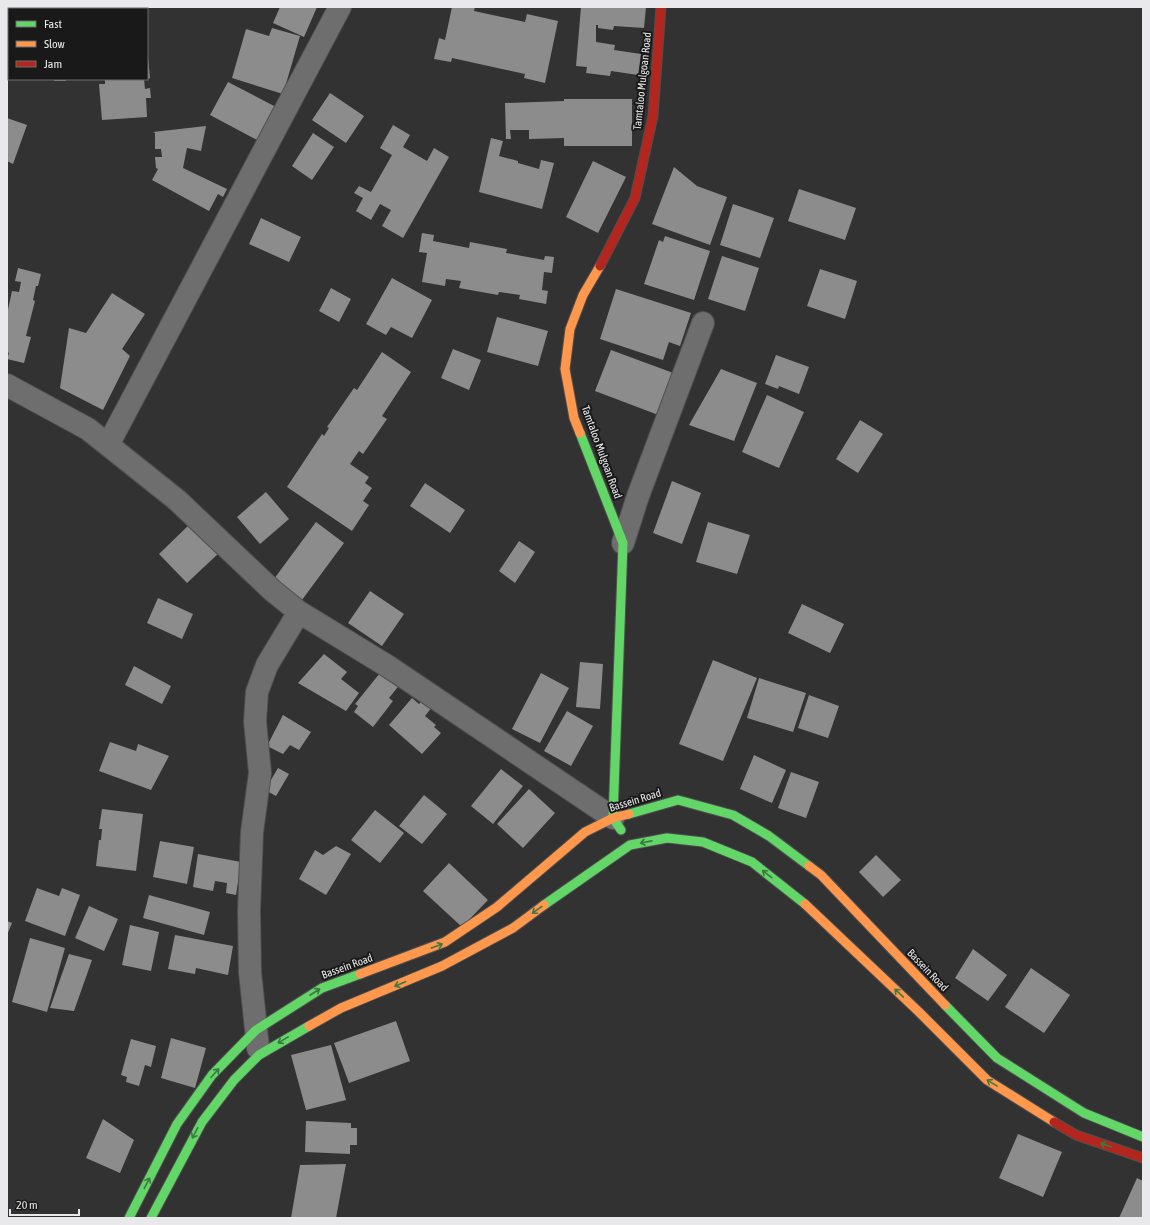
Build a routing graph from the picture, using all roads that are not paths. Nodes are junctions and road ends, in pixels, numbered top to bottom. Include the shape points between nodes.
1 (340, 7) edge
2 (661, 7) edge
3 (703, 323) dead end
4 (7, 385) edge
5 (108, 444) junction
6 (623, 543) junction
7 (299, 612) junction
8 (612, 818) junction
9 (630, 845) junction
10 (256, 1030) junction
11 (258, 1055) junction
12 (1143, 1137) edge
13 (1143, 1158) edge
14 (129, 1218) edge
15 (151, 1218) edge

1 - 5 street
2 - 6 main road, Tamtaloo Mulgoan Road via 653,116 635,198 583,295 570,329 565,369 574,418
3 - 6 street
4 - 5 street via 88,429
5 - 7 street via 178,500 273,591
6 - 8 main road, Tamtaloo Mulgoan Road
7 - 8 street via 389,667
7 - 10 street via 267,665 257,692 255,721 260,773 252,832 249,911 250,972
8 - 9 main road
10 -> 8 main road, Bassein Road via 322,988 445,942 497,907 585,832
8 - 12 main road, Bassein Road via 678,800 733,815 769,836 821,875 997,1058 1084,1113
9 -> 11 main road via 513,928 435,969 341,1008
13 -> 9 main road via 1076,1135 987,1080 798,898 752,862 703,842 667,838
10 - 11 street
14 -> 10 main road, Bassein Road via 177,1124 212,1075
11 -> 15 main road via 234,1080 202,1122

